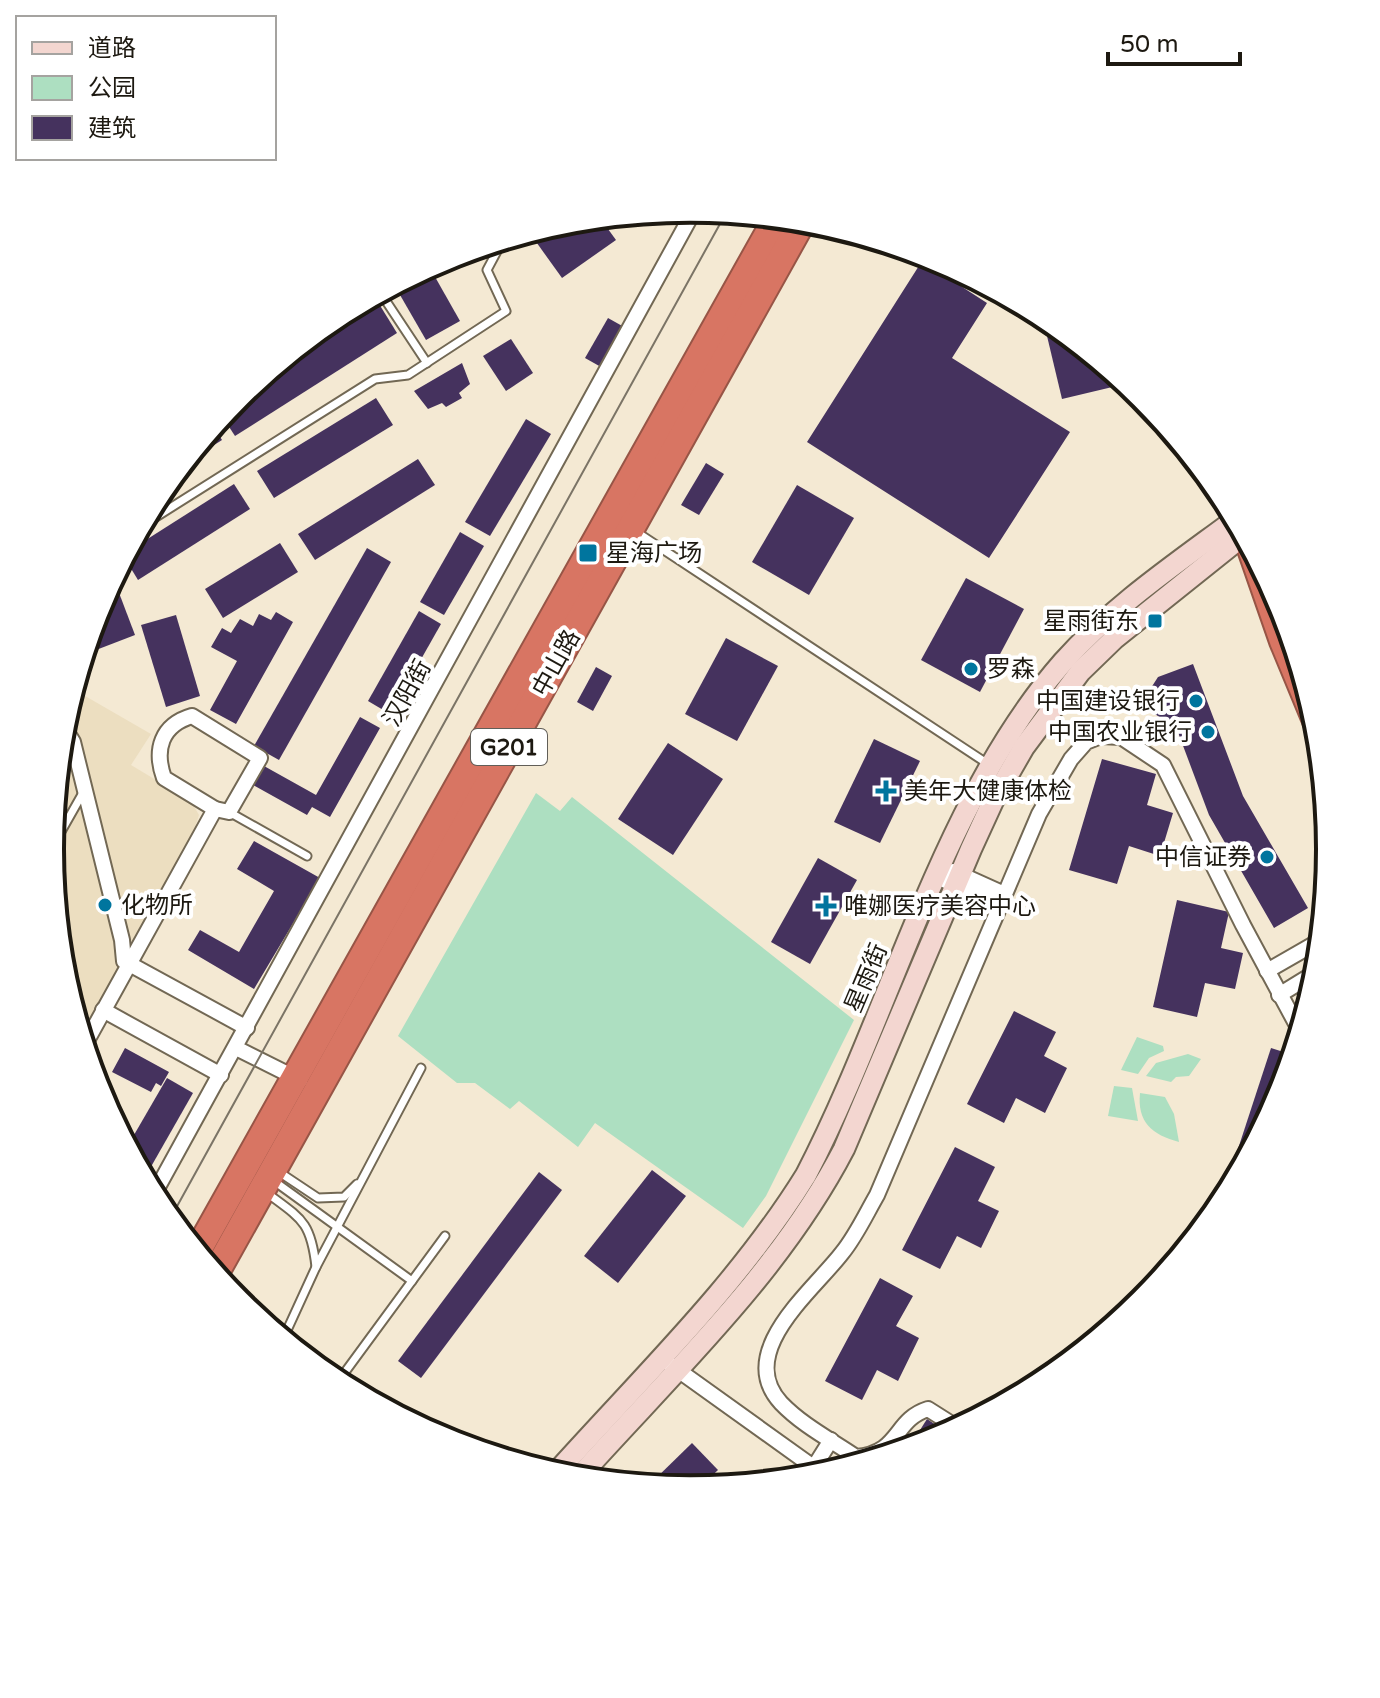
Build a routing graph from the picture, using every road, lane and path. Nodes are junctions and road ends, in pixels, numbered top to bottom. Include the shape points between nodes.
1 (687, 223) edge
2 (772, 228) edge
3 (796, 232) edge
4 (496, 254) edge
5 (387, 302) edge
6 (427, 363) junction
7 (163, 513) edge
8 (1226, 526) edge
9 (631, 529) junction
10 (1235, 542) edge
11 (73, 743) edge
12 (999, 771) junction
13 (85, 789) junction
14 (222, 811) junction
15 (65, 825) edge
16 (307, 856) dead end
17 (949, 876) junction
18 (1002, 899) junction
19 (1308, 947) edge
20 (130, 964) junction
21 (1267, 971) junction
22 (1302, 981) edge
23 (1279, 995) junction
24 (103, 1010) junction
25 (1293, 1018) edge
26 (247, 1028) junction
27 (91, 1032) edge
28 (236, 1048) junction
29 (421, 1068) dead end
30 (221, 1075) junction
31 (306, 1084) junction
32 (268, 1179) junction
33 (361, 1180) junction
34 (161, 1182) edge
35 (337, 1226) junction
36 (445, 1236) dead end
37 (203, 1243) edge
38 (221, 1264) edge
39 (316, 1267) junction
40 (412, 1281) junction
41 (288, 1329) edge
42 (668, 1363) junction
43 (346, 1371) edge
44 (945, 1420) edge
45 (827, 1438) junction
46 (892, 1442) edge
47 (852, 1454) edge
48 (817, 1462) edge
49 (567, 1463) edge
50 (809, 1464) edge
51 (587, 1466) edge

1 - 26 street, 汉阳街
2 - 31 highway, 中山路 / G201
3 - 9 highway, 中山路 / G201
4 - 6 lane via 487,270 506,311
5 - 6 lane
6 - 7 lane via 408,375 375,379
8 - 12 street, 星雨街 via 1144,588 1065,661 1034,698
9 - 12 lane
9 - 31 highway, 中山路 / G201
10 - 12 street, 星雨街 via 1154,603 1080,672
11 - 13 street
12 - 17 street, 星雨街
13 - 15 lane
13 - 20 street via 124,961
14 - 14 street via 260,758 192,716 178,720 159,746 164,778
14 - 16 lane
14 - 20 street
17 - 18 street
17 - 42 street, 星雨街 via 825,1186 778,1253
18 - 21 street via 1039,814 1071,759 1086,742 1121,737 1163,765
18 - 45 street via 877,1195 845,1250 774,1334 765,1358 779,1401
19 - 21 street
20 - 24 street
20 - 26 street
21 - 23 street
22 - 23 street
23 - 25 street
24 - 27 street
24 - 30 street
26 - 28 street, 汉阳街
28 - 30 street, 汉阳街
28 - 31 street
29 - 33 lane
30 - 34 street, 汉阳街
31 - 32 highway, 中山路 / G201
31 - 37 highway, 中山路 / G201
32 - 33 lane via 330,1200 344,1197
32 - 35 lane
32 - 38 highway, 中山路 / G201
32 - 39 lane via 305,1221 313,1236
33 - 35 lane
35 - 39 lane
35 - 40 lane
36 - 40 lane
39 - 41 lane
40 - 43 lane
42 - 49 street, 星雨街
42 - 50 street
42 - 51 street, 星雨街
44 - 46 street via 928,1409 912,1414
45 - 47 street
45 - 48 street

